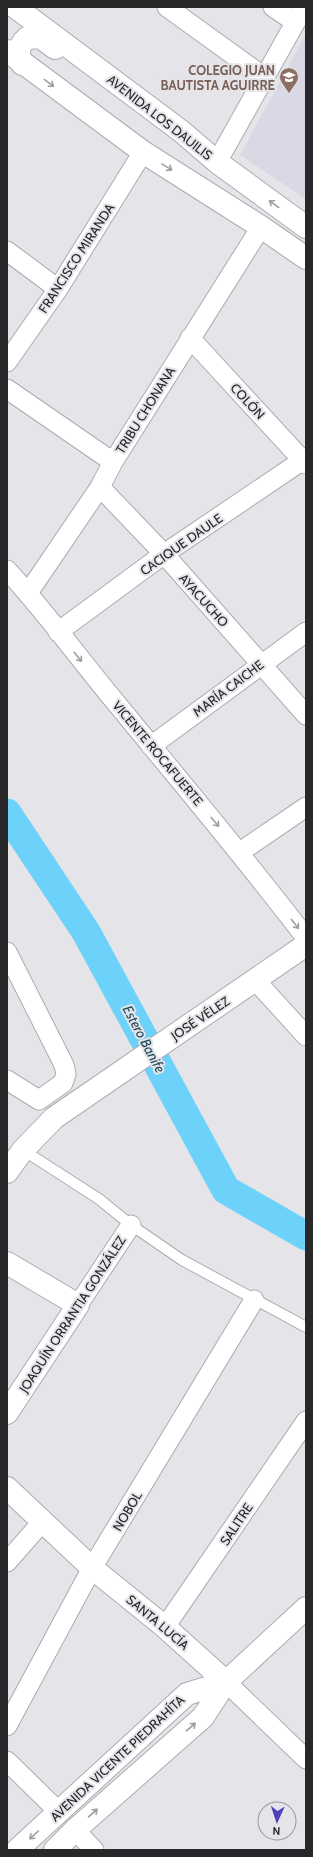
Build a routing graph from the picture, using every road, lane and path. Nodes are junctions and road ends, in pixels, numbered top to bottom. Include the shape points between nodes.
1 (8, 7) edge
2 (16, 7) edge
3 (167, 7) edge
4 (273, 7) edge
5 (300, 15) edge
6 (7, 20) edge
7 (15, 58) edge
8 (264, 77) junction
9 (181, 131) junction
10 (143, 152) junction
11 (217, 162) junction
12 (261, 227) junction
13 (306, 227) edge
14 (7, 251) edge
15 (306, 258) edge
16 (58, 289) junction
17 (190, 338) junction
18 (7, 362) edge
19 (7, 389) edge
20 (305, 461) edge
21 (113, 462) junction
22 (100, 487) junction
23 (164, 554) junction
24 (7, 570) edge
25 (28, 593) junction
26 (58, 632) junction
27 (306, 632) edge
28 (261, 663) junction
29 (306, 715) edge
30 (151, 746) junction
31 (306, 807) edge
32 (240, 852) junction
33 (306, 938) edge
34 (306, 945) edge
35 (7, 952) edge
36 (256, 981) junction
37 (306, 1036) edge
38 (7, 1080) edge
39 (23, 1150) junction
40 (7, 1172) edge
41 (131, 1225) junction
42 (7, 1263) edge
43 (254, 1300) junction
44 (78, 1306) junction
45 (306, 1327) edge
46 (7, 1413) edge
47 (306, 1421) edge
48 (7, 1488) edge
49 (43, 1521) junction
50 (7, 1562) edge
51 (92, 1568) junction
52 (306, 1608) edge
53 (165, 1627) junction
54 (226, 1682) junction
55 (7, 1726) edge
56 (306, 1759) edge
57 (7, 1761) edge
58 (59, 1812) junction
59 (75, 1830) junction
60 (17, 1850) edge
61 (55, 1850) edge
62 (94, 1850) edge

1 - 6 street via 10,12
2 - 9 street, AVENIDA LOS DAUILIS
3 - 8 street
4 - 5 street
5 - 8 street
7 - 9 street via 19,57 20,46 27,38 40,37 143,112
7 -> 10 street
8 - 11 street
9 - 11 street, AVENIDA LOS DAUILIS
10 -> 12 street
10 - 16 street, FRANCISCO MIRANDA
13 -> 11 street, AVENIDA LOS DAUILIS
12 - 15 street
12 - 17 street, TRIBU CHONANA
14 - 16 street
16 - 18 street, FRANCISCO MIRANDA
17 - 20 street, COLÓN
17 - 21 street, TRIBU CHONANA
19 - 21 street
20 - 23 street, CACIQUE DAULE
21 - 22 street, TRIBU CHONANA
22 - 23 street, AYACUCHO
22 - 25 street, TRIBU CHONANA
23 - 26 street, CACIQUE DAULE
23 - 28 street, AYACUCHO
24 - 25 street, VICENTE ROCAFUERTE
25 - 26 street, VICENTE ROCAFUERTE
26 -> 30 street, VICENTE ROCAFUERTE
27 - 28 street, MARÍA CAICHE
28 - 29 street, AYACUCHO
28 - 30 street, MARÍA CAICHE
30 -> 32 street, VICENTE ROCAFUERTE
31 - 32 street
32 -> 33 street, VICENTE ROCAFUERTE
34 - 36 street, JOSÉ VÉLEZ
35 - 38 street via 64,1065 66,1074 63,1083 38,1100
36 - 37 street
36 - 39 street, JOSÉ VÉLEZ via 54,1118
39 - 40 street, JOSÉ VÉLEZ
39 - 41 lane, JOAQUÍN ORRANTIA GONZÁLEZ via 99,1199
41 - 43 lane via 182,1260
41 - 44 street, JOAQUÍN ORRANTIA GONZÁLEZ
42 - 44 street
43 - 45 lane
43 - 51 street, NOBOL
44 - 46 street, JOAQUÍN ORRANTIA GONZÁLEZ
47 - 53 street, SALITRE
48 - 49 street, SANTA LUCÍA
49 - 50 street
49 - 51 street, SANTA LUCÍA
51 - 53 street, SANTA LUCÍA
51 - 55 street, NOBOL
52 - 54 street, AVENIDA VICENTE PIEDRAHÍTA
53 - 54 street, SANTA LUCÍA
54 - 56 street, SANTA LUCÍA
54 - 58 street, AVENIDA VICENTE PIEDRAHÍTA via 187,1694
59 -> 54 street, AVENIDA VICENTE PIEDRAHÍTA via 203,1717
57 - 58 street
58 -> 60 street, AVENIDA VICENTE PIEDRAHÍTA
59 - 61 street, AVENIDA VICENTE PIEDRAHÍTA
59 - 62 street

